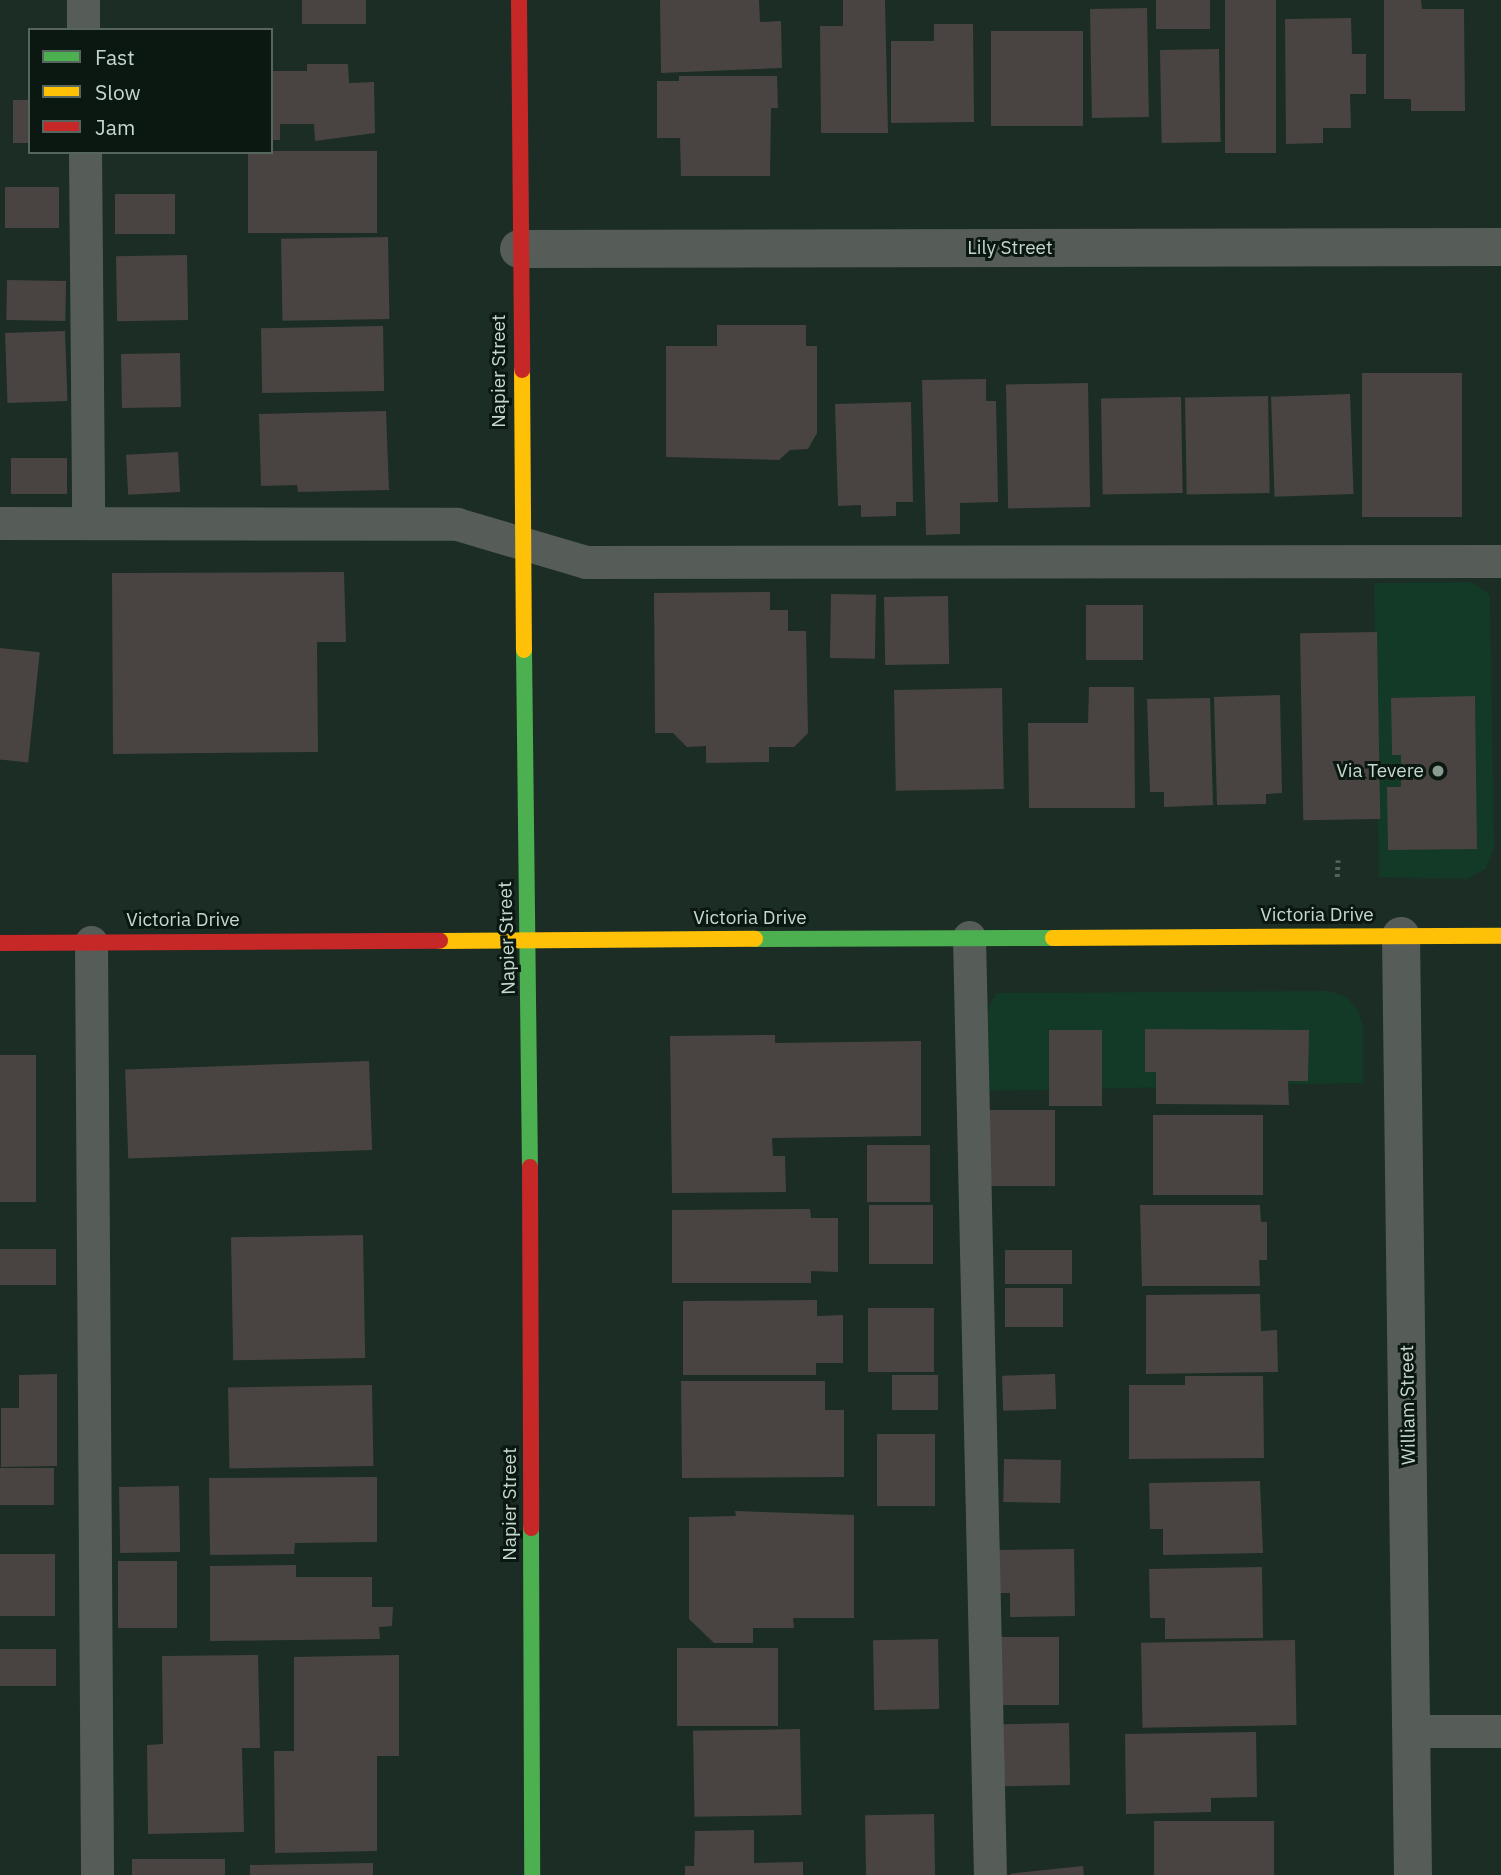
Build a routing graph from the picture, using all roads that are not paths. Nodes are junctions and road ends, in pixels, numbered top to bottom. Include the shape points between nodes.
1 (83, 0) edge
2 (519, 0) edge
3 (83, 28) edge
4 (85, 154) edge
5 (1501, 247) edge
6 (519, 249) junction
7 (0, 523) edge
8 (88, 523) junction
9 (521, 543) junction
10 (1501, 561) edge
11 (1401, 936) junction
12 (1501, 936) edge
13 (969, 937) junction
14 (529, 940) junction
15 (91, 942) junction
16 (0, 943) edge
17 (1413, 1731) junction
18 (1501, 1731) edge
19 (97, 1875) edge
20 (532, 1875) edge
21 (990, 1875) edge
22 (1413, 1875) edge

1 - 3 lane
2 - 6 street, Napier Street
4 - 8 lane
5 - 6 street, Lily Street
6 - 9 street, Napier Street
7 - 8 lane
8 - 9 lane via 457,524
9 - 10 lane via 586,562
9 - 14 street, Napier Street
11 - 12 street, Victoria Drive
11 - 13 street, Victoria Drive
11 - 17 street, William Street
13 - 14 street, Victoria Drive
13 - 21 lane
14 - 15 street, Victoria Drive
14 - 20 street, Napier Street
15 - 16 street, Victoria Drive
15 - 19 lane
17 - 18 lane
17 - 22 street, William Street

